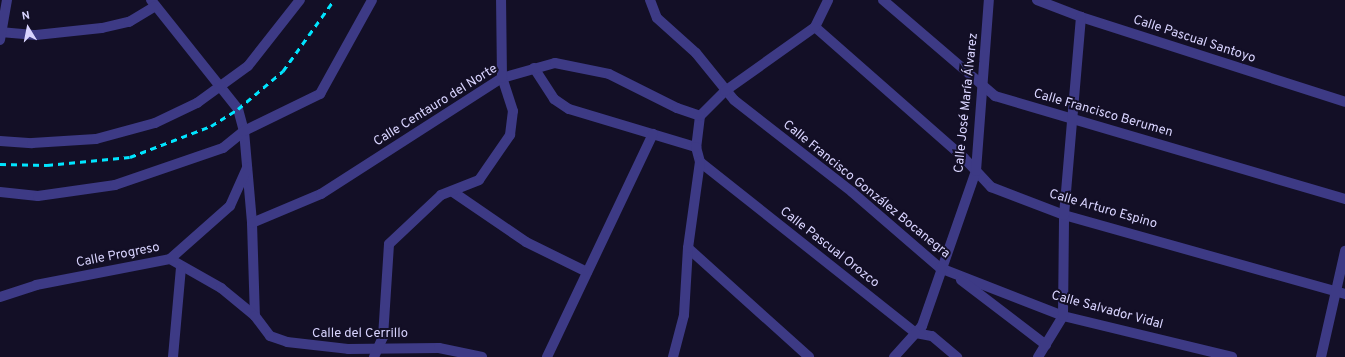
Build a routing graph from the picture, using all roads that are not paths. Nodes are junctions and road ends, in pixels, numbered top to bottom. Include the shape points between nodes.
1 (8, 0) edge
2 (300, 0) edge
3 (372, 0) edge
4 (501, 0) edge
5 (650, 0) edge
6 (828, 0) edge
7 (989, 0) edge
8 (1037, 0) edge
9 (886, 1) edge
10 (153, 3) edge
11 (1081, 17) junction
12 (814, 27) junction
13 (1, 35) edge
14 (534, 68) junction
15 (502, 78) junction
16 (223, 87) junction
17 (984, 87) junction
18 (725, 91) junction
19 (1345, 102) edge
20 (700, 116) junction
21 (1073, 118) junction
22 (244, 131) junction
23 (653, 134) junction
24 (0, 141) edge
25 (696, 147) junction
26 (700, 162) junction
27 (247, 168) junction
28 (976, 171) junction
29 (0, 192) edge
30 (454, 192) junction
31 (1345, 199) edge
32 (1064, 215) junction
33 (252, 223) junction
34 (688, 248) junction
35 (1345, 251) edge
36 (170, 260) junction
37 (182, 268) junction
38 (940, 268) junction
39 (587, 272) junction
40 (955, 274) junction
41 (1340, 293) edge
42 (0, 297) edge
43 (255, 316) junction
44 (1063, 316) junction
45 (916, 333) junction
46 (1046, 346) junction
47 (375, 352) edge
48 (675, 356) edge
49 (173, 357) edge
50 (482, 357) edge
51 (547, 357) edge
52 (810, 357) edge
53 (894, 357) edge
54 (957, 357) edge
55 (1038, 357) edge
56 (1232, 357) edge
57 (1321, 357) edge

1 - 13 street
2 - 16 street via 248,66
3 - 22 street via 320,94
4 - 15 street
5 - 18 street, Calle Francisco González Bocanegra via 657,18 696,54
6 - 12 street
7 - 17 street, Calle José María Álvarez
8 - 11 street, Calle Pascual Santoyo
9 - 17 street, Calle Francisco Berumen
10 - 13 street via 129,22 102,28 36,35
10 - 16 street
11 - 19 street, Calle Pascual Santoyo
11 - 21 street
12 - 18 street
12 - 28 street, Calle Arturo Espino
14 - 15 street, Calle Centauro del Norte
14 - 20 street, Calle Centauro del Norte via 555,63 610,74 677,108
14 - 23 street via 554,99 569,109
15 - 30 street via 512,111 510,135 479,180
15 - 33 street, Calle Centauro del Norte via 321,194
16 - 22 street via 238,109
16 - 24 street via 197,103 134,131 61,142
17 - 21 street, Calle Francisco Berumen via 995,96
17 - 28 street, Calle José María Álvarez
18 - 20 street
18 - 38 street, Calle Francisco González Bocanegra via 852,192
20 - 25 street
21 - 31 street, Calle Francisco Berumen
21 - 32 street
22 - 27 street
22 - 29 street via 223,148 115,185 38,196
23 - 25 street
23 - 39 street
25 - 26 street
26 - 34 street
26 - 45 street, Calle Pascual Orozco
27 - 33 street
27 - 36 street, Calle Progreso via 230,206
28 - 32 street, Calle Arturo Espino via 991,187
28 - 38 street, Calle José María Álvarez
30 - 39 street via 526,242
30 - 47 street via 441,195 389,244 382,337
32 - 41 street, Calle Arturo Espino
32 - 44 street
33 - 43 street
34 - 48 street via 684,315
34 - 52 street
35 - 41 street
36 - 37 street, Calle del Cerrillo
36 - 42 street, Calle Progreso via 36,285
37 - 43 street, Calle del Cerrillo via 221,288
37 - 49 street
38 - 40 street, Calle Francisco González Bocanegra
38 - 45 street, Calle José María Álvarez via 922,326
39 - 51 street
40 - 44 street, Calle Salvador Vidal
40 - 46 street, Calle Francisco González Bocanegra
41 - 57 street
43 - 47 street, Calle del Cerrillo via 270,336 287,342 307,347
44 - 46 street
44 - 56 street, Calle Salvador Vidal
45 - 53 street, Calle José María Álvarez
45 - 54 street, Calle Pascual Orozco via 932,336
46 - 55 street
47 - 50 street, Calle del Cerrillo via 439,348

